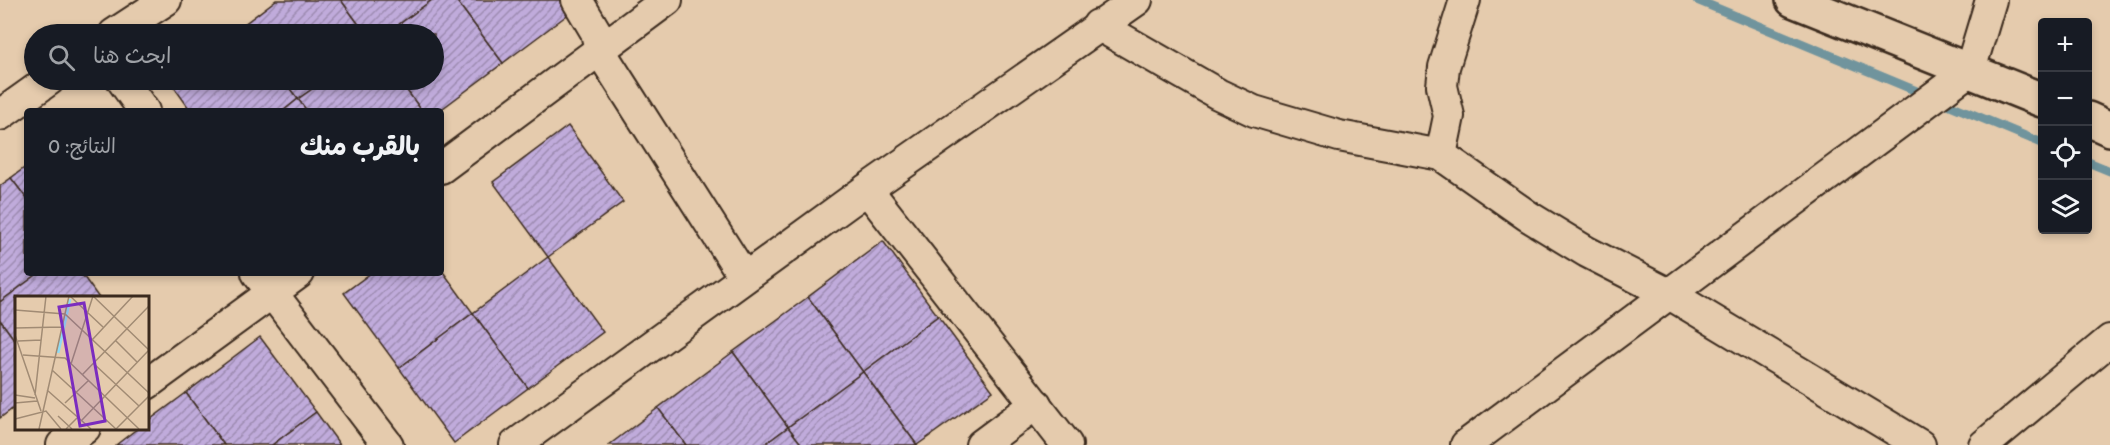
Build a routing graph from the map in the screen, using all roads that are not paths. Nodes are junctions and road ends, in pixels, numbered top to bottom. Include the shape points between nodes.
1 (577, 0) edge
2 (667, 0) edge
3 (1137, 0) edge
4 (1465, 0) edge
5 (1793, 0) edge
6 (1991, 0) edge
7 (161, 1) edge
8 (128, 24) edge
9 (1098, 25) junction
10 (600, 51) junction
11 (1970, 70) junction
12 (36, 90) edge
13 (129, 90) edge
14 (2038, 98) edge
15 (142, 108) edge
16 (0, 115) edge
17 (2092, 121) edge
18 (2110, 129) edge
19 (1441, 155) junction
20 (444, 166) edge
21 (867, 189) junction
22 (289, 276) edge
23 (744, 277) junction
24 (265, 283) edge
25 (1671, 295) junction
26 (2110, 340) edge
27 (148, 383) edge
28 (1036, 404) junction
29 (84, 430) edge
30 (62, 445) edge
31 (388, 445) edge
32 (514, 445) edge
33 (981, 445) edge
34 (1067, 445) edge
35 (1466, 445) edge
36 (1920, 445) edge
37 (1984, 445) edge

1 - 10 street via 596,32
2 - 10 street
3 - 9 street
4 - 19 street via 1444,67 1442,86 1449,117
5 - 11 street
6 - 11 street
7 - 8 street
9 - 19 street via 1254,111 1339,136
9 - 21 street
10 - 20 street
10 - 23 street
11 - 14 street
11 - 25 street
12 - 16 street
13 - 15 street
17 - 18 street
19 - 25 street via 1587,252
21 - 23 street
21 - 28 street
22 - 24 street
23 - 32 street
24 - 27 street
24 - 31 street
25 - 35 street
25 - 36 street
26 - 37 street
28 - 33 street
28 - 34 street
29 - 30 street

